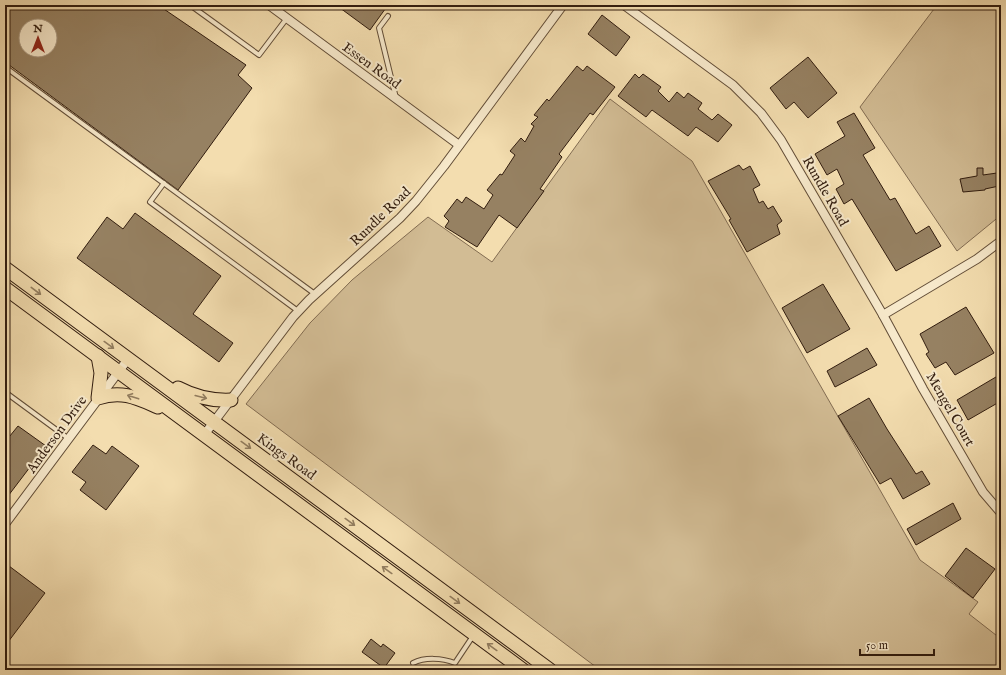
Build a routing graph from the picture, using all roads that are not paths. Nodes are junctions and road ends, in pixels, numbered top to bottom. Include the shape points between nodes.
1 (190, 5) edge
2 (269, 5) edge
3 (563, 5) edge
4 (624, 5) edge
5 (388, 16) dead end
6 (287, 18) junction
7 (5, 67) edge
8 (397, 99) junction
9 (459, 145) junction
10 (164, 183) junction
11 (1001, 241) edge
12 (5, 268) edge
13 (5, 288) edge
14 (315, 294) junction
15 (298, 311) junction
16 (882, 315) junction
17 (98, 356) junction
18 (128, 359) junction
19 (141, 368) junction
20 (118, 372) junction
21 (5, 392) edge
22 (98, 398) junction
23 (231, 400) junction
24 (182, 418) junction
25 (214, 422) junction
26 (204, 435) junction
27 (69, 439) junction
28 (1001, 513) edge
29 (5, 524) edge
30 (475, 634) junction
31 (413, 663) dead end
32 (523, 670) edge
33 (550, 670) edge

1 - 6 lane via 259,55
2 - 6 street, Essen Road
3 - 9 street, Rundle Road
4 - 16 street, Rundle Road via 733,85 769,122
5 - 8 lane via 379,28
6 - 8 street, Essen Road
7 - 10 lane
8 - 9 street, Essen Road
9 - 14 street, Rundle Road via 400,218
10 - 14 lane
10 - 15 lane via 150,202
11 - 16 street via 977,259
12 -> 18 main road, Kings Road
13 - 17 main road
14 - 15 street, Rundle Road
15 - 23 street, Rundle Road
16 - 28 street, Mengel Court via 983,492
17 - 20 main road
17 - 22 main road via 101,373
18 - 19 main road, Kings Road
18 - 20 street, Anderson Drive
19 -> 23 main road via 191,394 208,399
19 - 25 main road, Kings Road
20 - 22 street, Anderson Drive
20 - 24 main road
21 - 27 lane
24 -> 22 main road via 123,394
22 - 27 street, Anderson Drive
23 - 25 street, Rundle Road
24 - 26 main road
25 - 26 street, Rundle Road
25 -> 33 main road, Kings Road
30 -> 26 main road
27 - 29 street, Anderson Drive
30 - 31 lane via 455,662 420,659
32 -> 30 main road

